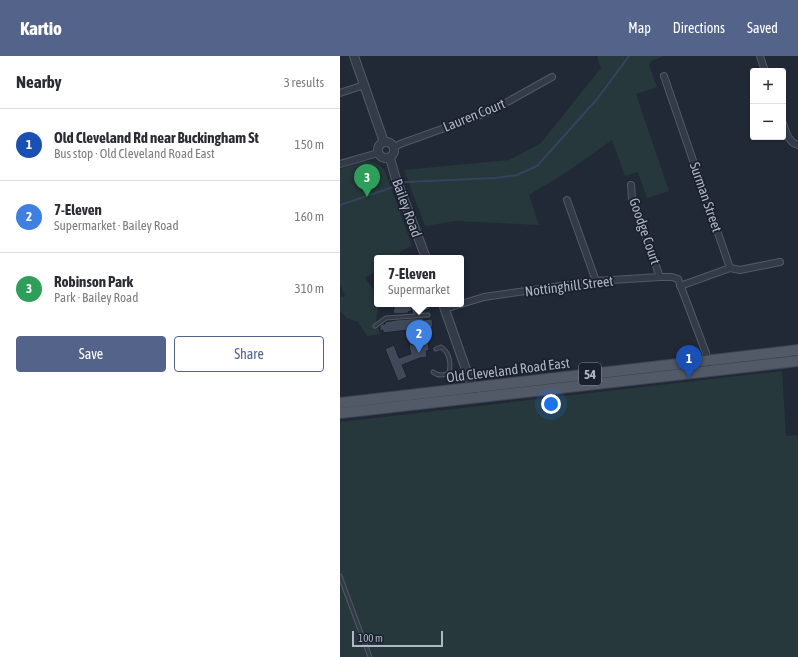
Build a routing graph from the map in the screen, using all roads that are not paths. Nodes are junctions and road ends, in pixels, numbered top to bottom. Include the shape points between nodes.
1 (354, 56) edge
2 (760, 56) edge
3 (764, 68) edge
4 (664, 76) dead end
5 (552, 77) dead end
6 (364, 85) junction
7 (340, 93) edge
8 (786, 131) edge
9 (384, 142) junction
10 (798, 145) edge
11 (394, 148) junction
12 (378, 152) junction
13 (390, 158) junction
14 (340, 164) edge
15 (631, 185) dead end
16 (566, 200) dead end
17 (425, 255) edge
18 (780, 262) dead end
19 (730, 268) junction
20 (660, 277) junction
21 (596, 281) junction
22 (680, 286) junction
23 (464, 303) edge
24 (414, 307) edge
25 (444, 307) edge
26 (417, 315) junction
27 (428, 315) dead end
28 (375, 326) dead end
29 (436, 349) dead end
30 (798, 350) edge
31 (707, 361) junction
32 (798, 361) edge
33 (709, 371) junction
34 (433, 372) dead end
35 (474, 393) junction
36 (340, 403) edge
37 (340, 413) edge
38 (340, 576) edge
39 (370, 657) edge

1 - 6 street
2 - 3 street
4 - 19 street, Surman Street
5 - 11 street, Lauren Court via 489,112
6 - 7 street
6 - 9 street
8 - 10 street via 793,144
9 - 11 street
9 - 12 street via 378,147
11 - 13 street
12 - 13 street via 382,158
12 - 14 street
13 - 17 street, Bailey Road
15 - 20 street, Goodge Court via 632,198
16 - 21 street
18 - 19 street via 740,270
19 - 22 street
20 - 21 street, Nottinghill Street
20 - 22 street, Nottinghill Street via 678,279
21 - 23 street, Nottinghill Street via 484,296
22 - 31 street
24 - 26 lane
25 - 35 street
26 - 27 lane
26 - 28 lane via 386,318
29 - 34 lane via 441,347 446,350 450,366 449,373 444,375
30 - 31 main road, Old Cleveland Road East / 54
31 - 33 street
31 - 35 main road, Old Cleveland Road East / 54
32 - 33 main road, Old Cleveland Road East / 54
33 - 35 main road, Old Cleveland Road East / 54
35 - 36 main road, Old Cleveland Road East / 54
35 - 37 main road, Old Cleveland Road East / 54
38 - 39 lane

